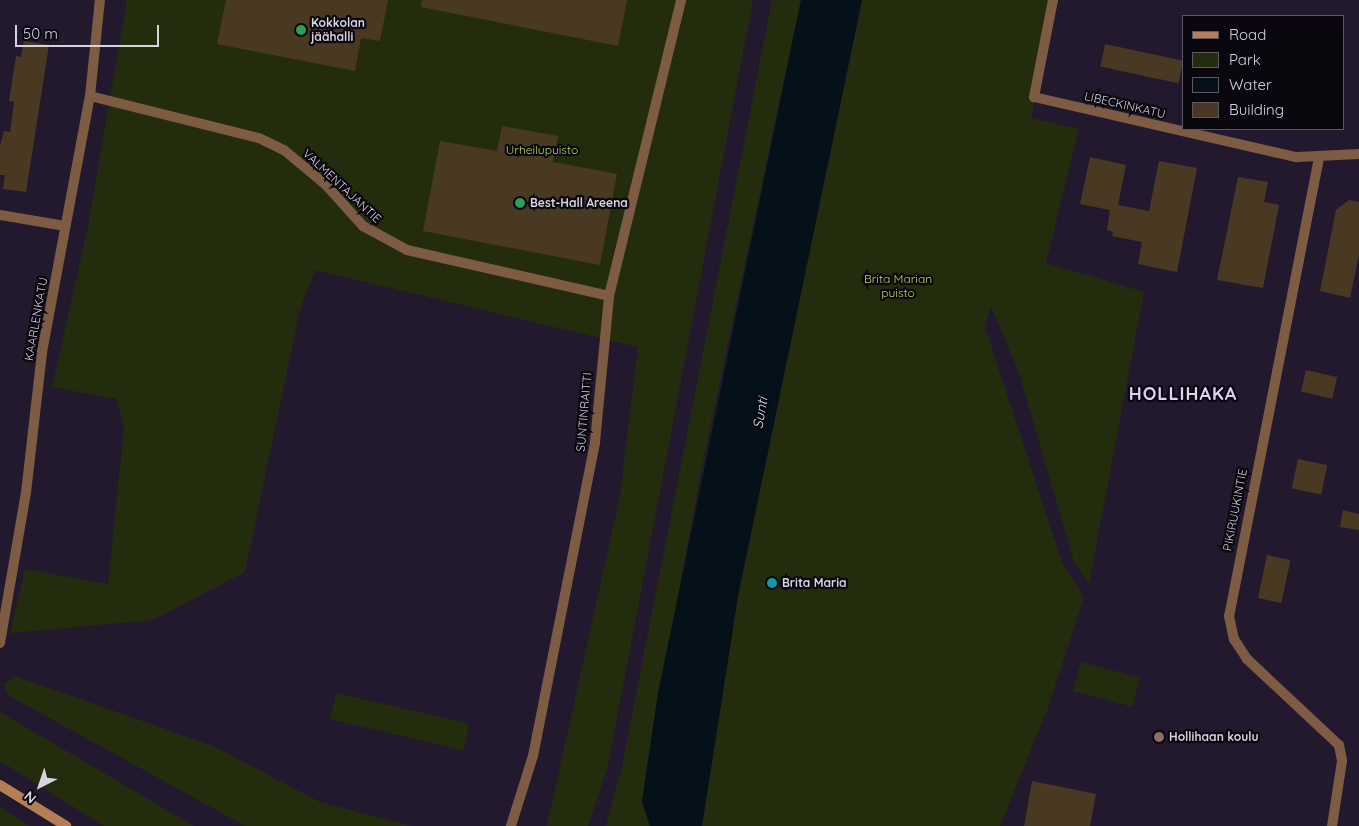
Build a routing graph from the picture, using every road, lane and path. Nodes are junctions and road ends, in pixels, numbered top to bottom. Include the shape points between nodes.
1 (100, 0) edge
2 (681, 0) edge
3 (1053, 0) edge
4 (90, 96) junction
5 (1359, 154) edge
6 (1319, 158) junction
7 (0, 215) edge
8 (65, 226) junction
9 (608, 296) junction
10 (0, 643) edge
11 (0, 785) edge
12 (66, 826) edge
13 (511, 826) edge
14 (1332, 826) edge

1 - 4 street, KAARLENKATU
2 - 9 street, SUNTINRAITTI
3 - 6 street, LIBECKINKATU via 1034,97 1297,157
4 - 8 street, KAARLENKATU
4 - 9 street, VALMENTAJANTIE via 259,138 284,150 326,185 363,226 400,248
5 - 6 street, LIBECKINKATU
6 - 14 street, PIKIRUUKINTIE via 1229,616 1234,639 1247,659 1332,736 1342,761
7 - 8 street
8 - 10 street, KAARLENKATU
9 - 13 street, SUNTINRAITTI via 595,442 533,756
11 - 12 main road

